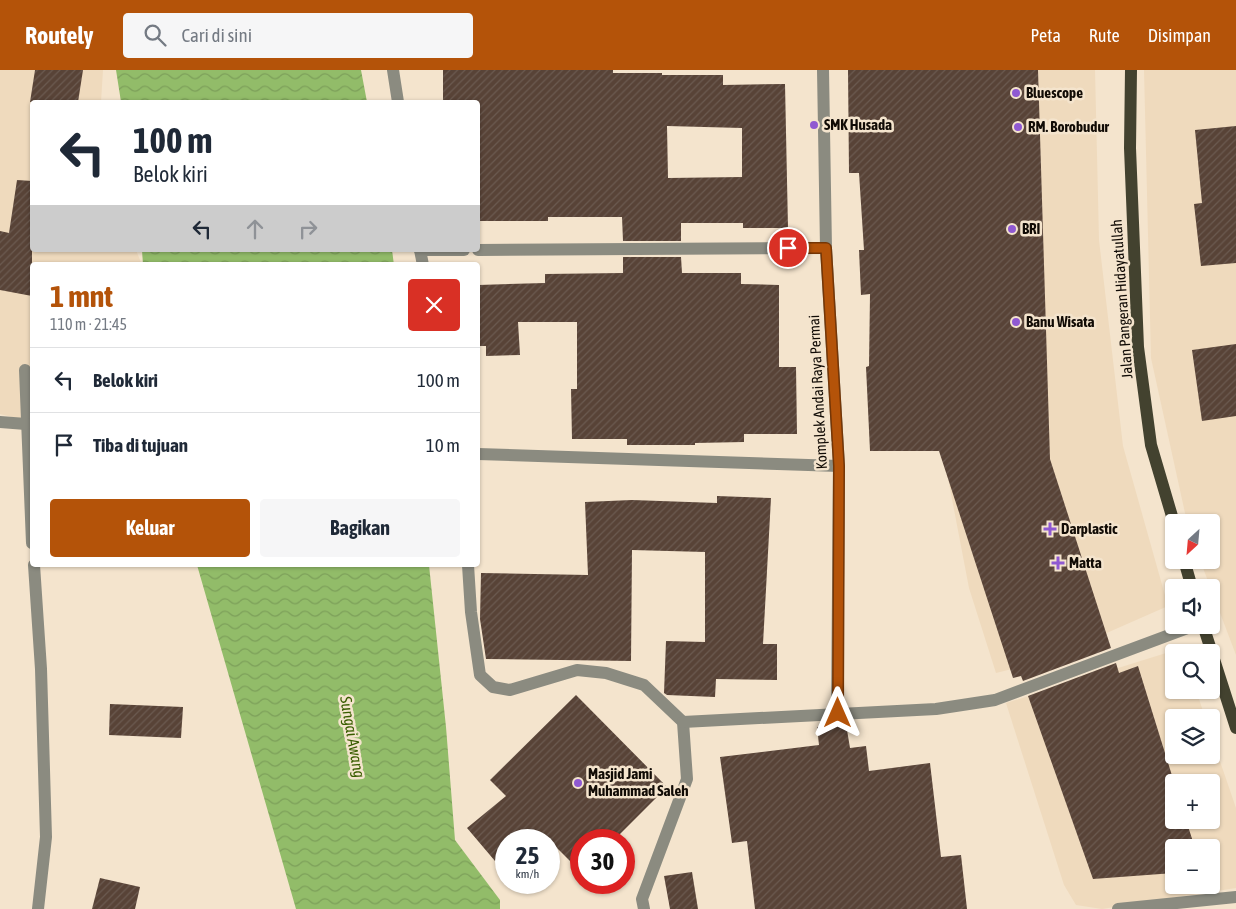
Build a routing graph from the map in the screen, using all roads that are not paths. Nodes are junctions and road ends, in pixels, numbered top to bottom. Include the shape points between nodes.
1 (393, 70) edge
2 (823, 70) edge
3 (1131, 70) edge
4 (398, 100) edge
5 (826, 248) junction
6 (480, 250) edge
7 (25, 370) dead end
8 (0, 422) edge
9 (26, 424) junction
10 (480, 454) edge
11 (839, 466) junction
12 (30, 503) edge
13 (1171, 514) edge
14 (34, 567) edge
15 (468, 567) edge
16 (1172, 634) edge
17 (1206, 634) edge
18 (838, 713) junction
19 (684, 722) junction
20 (1236, 728) edge
21 (1236, 897) edge
22 (38, 909) edge
23 (644, 909) edge
24 (1118, 909) edge

1 - 4 street
2 - 5 street, Komplek Andai Raya Permai
3 - 13 main road, Jalan Pangeran Hidayatullah via 1130,148 1138,347 1151,445
5 - 6 street
5 - 11 street, Komplek Andai Raya Permai
7 - 9 street
8 - 9 street
9 - 12 street
10 - 11 street
11 - 18 street, Komplek Andai Raya Permai
14 - 22 street via 46,837
15 - 19 street via 480,674 492,687 510,690 577,670 606,673 644,685
16 - 18 street via 995,700 936,709
17 - 20 main road
18 - 19 street
19 - 23 street via 686,780 642,900
21 - 24 street

